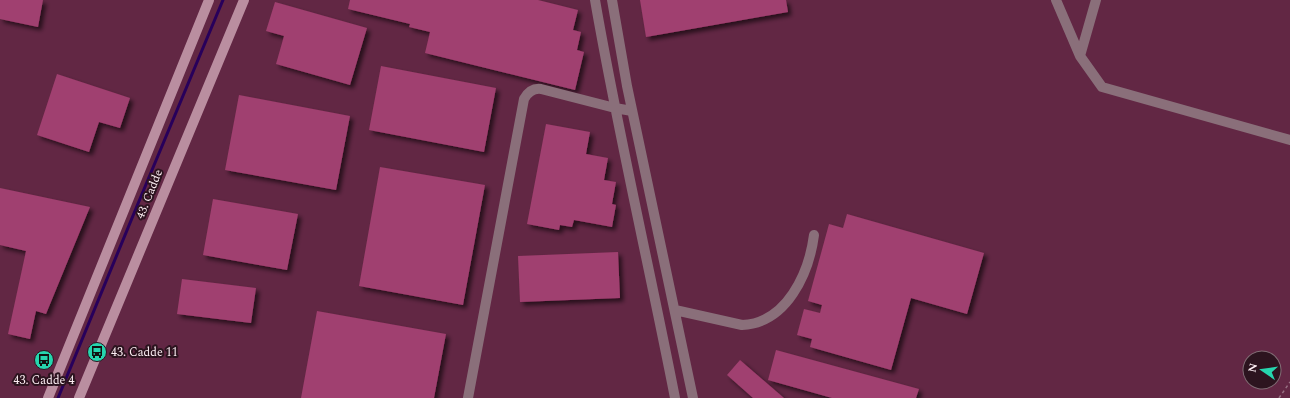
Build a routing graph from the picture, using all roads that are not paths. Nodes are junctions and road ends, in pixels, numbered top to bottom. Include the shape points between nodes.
1 (209, 0) edge
2 (244, 0) edge
3 (595, 0) edge
4 (612, 0) edge
5 (1056, 0) edge
6 (1096, 0) edge
7 (1080, 56) junction
8 (615, 108) junction
9 (632, 110) junction
10 (1290, 140) edge
11 (814, 235) dead end
12 (675, 310) junction
13 (48, 398) edge
14 (79, 398) edge
15 (468, 398) edge
16 (675, 398) edge
17 (693, 398) edge

1 - 13 main road, 43. Cadde
2 - 14 main road, 43. Cadde
3 - 8 street
4 - 9 street
5 - 7 street
6 - 7 street
7 - 10 street via 1102,87
8 - 9 street
8 - 15 street via 541,89 531,91 524,99
8 - 16 street
9 - 12 street
11 - 12 street via 809,259 800,282 776,313 764,320 742,325
12 - 17 street

